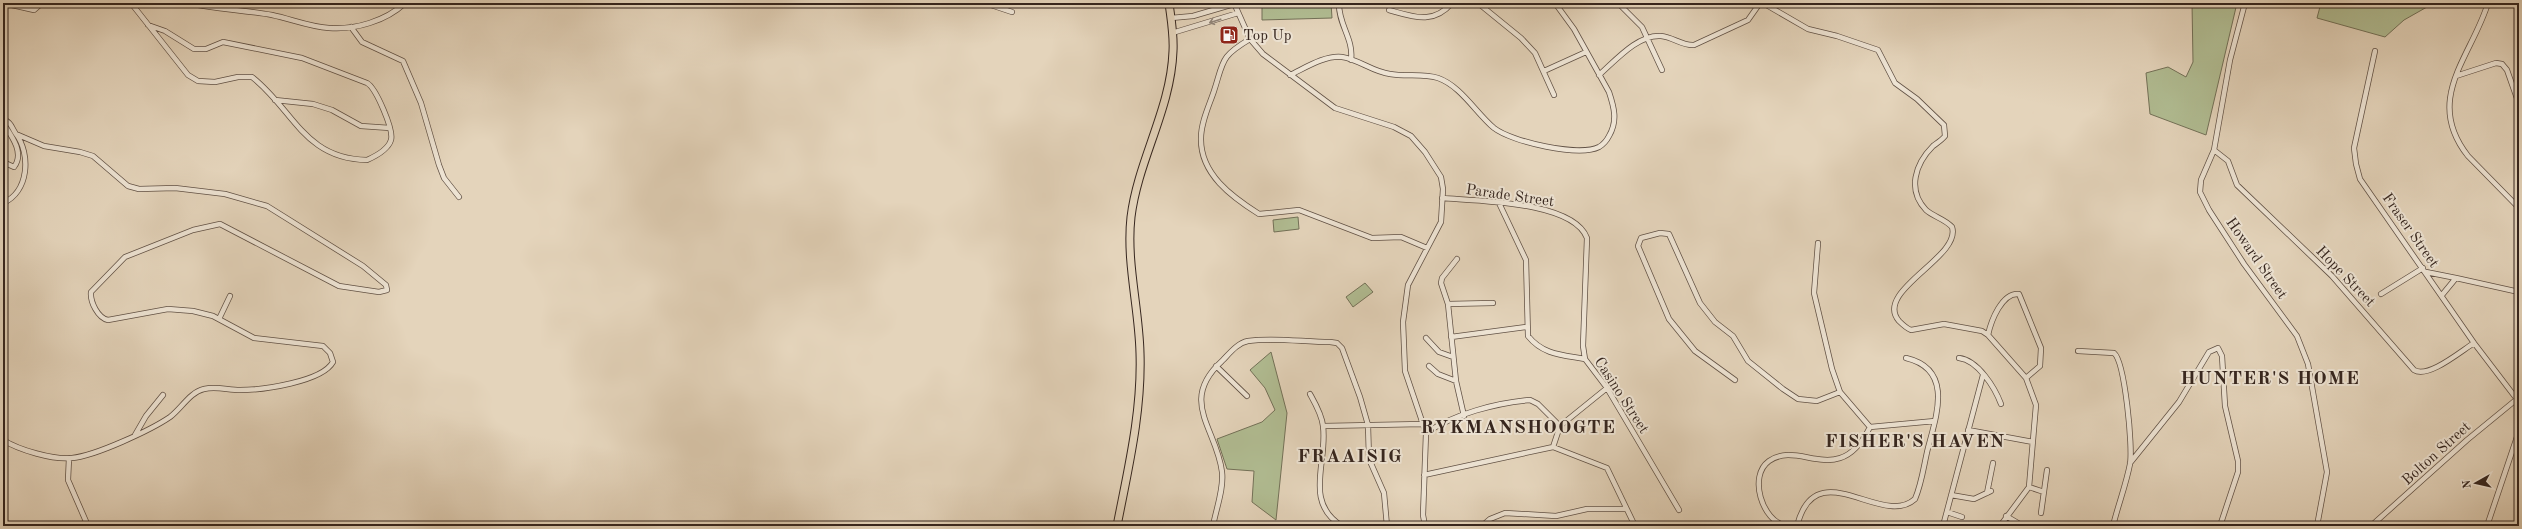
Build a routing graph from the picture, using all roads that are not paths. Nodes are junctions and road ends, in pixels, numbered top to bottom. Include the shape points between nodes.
1 (3, 3) edge
2 (42, 3) edge
3 (131, 3) edge
4 (188, 3) edge
5 (405, 3) edge
6 (985, 3) edge
7 (1169, 3) edge
8 (1339, 3) edge
9 (1452, 3) edge
10 (1478, 3) edge
11 (1555, 3) edge
12 (1618, 3) edge
13 (1760, 3) edge
14 (1763, 3) edge
15 (2245, 3) edge
16 (2488, 3) edge
17 (1234, 4) edge
18 (1389, 10) dead end
19 (1012, 12) dead end
20 (1238, 13) junction
21 (1171, 18) junction
22 (148, 25) junction
23 (351, 27) junction
24 (1172, 33) junction
25 (1647, 38) junction
26 (1250, 39) junction
27 (2375, 51) dead end
28 (1586, 52) junction
29 (1351, 60) junction
30 (1662, 70) dead end
31 (1544, 71) junction
32 (1290, 75) junction
33 (1599, 75) junction
34 (2456, 76) junction
35 (1554, 95) dead end
36 (275, 100) junction
37 (2519, 104) edge
38 (3, 119) edge
39 (3, 123) edge
40 (390, 128) junction
41 (16, 134) junction
42 (2214, 150) junction
43 (3, 162) edge
44 (459, 197) dead end
45 (1442, 198) junction
46 (3, 203) edge
47 (1499, 203) junction
48 (2519, 208) edge
49 (1818, 243) dead end
50 (1426, 248) junction
51 (1457, 259) dead end
52 (2425, 270) junction
53 (2456, 278) junction
54 (2519, 292) edge
55 (2381, 294) dead end
56 (2442, 295) junction
57 (230, 296) dead end
58 (1448, 304) junction
59 (1493, 304) dead end
60 (219, 319) junction
61 (1526, 327) junction
62 (1988, 335) junction
63 (1451, 337) junction
64 (1426, 338) dead end
65 (2474, 343) junction
66 (2078, 351) dead end
67 (1453, 357) junction
68 (1906, 358) dead end
69 (1959, 358) dead end
70 (1586, 359) junction
71 (1216, 366) junction
72 (1429, 366) dead end
73 (1983, 375) junction
74 (2026, 378) junction
75 (1735, 380) dead end
76 (1456, 381) junction
77 (1607, 388) junction
78 (1840, 392) junction
79 (1310, 394) dead end
80 (163, 395) dead end
81 (1247, 396) dead end
82 (2518, 400) edge
83 (2001, 404) dead end
84 (1464, 416) junction
85 (1935, 421) junction
86 (1423, 424) junction
87 (1368, 425) junction
88 (1323, 426) junction
89 (1560, 426) junction
90 (1870, 427) junction
91 (1968, 430) junction
92 (2519, 431) edge
93 (1426, 433) junction
94 (135, 435) junction
95 (3, 440) edge
96 (2033, 442) junction
97 (1553, 447) junction
98 (68, 458) junction
99 (1993, 463) dead end
100 (2130, 463) junction
101 (2047, 470) dead end
102 (1424, 475) junction
103 (2029, 487) junction
104 (2044, 492) junction
105 (1952, 495) junction
106 (1625, 509) junction
107 (1679, 510) dead end
108 (1884, 512) dead end
109 (1891, 512) dead end
110 (1947, 512) junction
111 (2041, 513) dead end
112 (2006, 516) junction
113 (1962, 517) dead end
114 (88, 526) edge
115 (1117, 526) edge
116 (1213, 526) edge
117 (1342, 526) edge
118 (1387, 526) edge
119 (1425, 526) edge
120 (1482, 526) edge
121 (1635, 526) edge
122 (1786, 526) edge
123 (1797, 526) edge
124 (1943, 526) edge
125 (2000, 526) edge
126 (2023, 526) edge
127 (2113, 526) edge
128 (2220, 526) edge
129 (2317, 526) edge
130 (2371, 526) edge
131 (2487, 526) edge

1 - 2 street via 34,10
3 - 22 street
4 - 23 street via 272,15 328,28
5 - 23 street via 387,16
6 - 19 street
7 - 21 highway
8 - 29 street via 1340,16 1352,48
9 - 18 street via 1437,16 1428,18
10 - 31 street via 1521,38 1535,53
11 - 28 street via 1574,28
12 - 25 street via 1636,20
13 - 25 street via 1748,20 1694,46 1660,36
14 - 62 street via 1808,29 1878,50 1895,83 1917,99 1944,125 1945,136 1925,157 1916,172 1915,188 1916,196 1927,211 1952,227 1953,237 1947,247 1900,295 1893,312 1902,325 1911,330 1933,325 1959,325
15 - 42 street, Howard Street via 2230,60
16 - 34 street via 2478,31 2468,46
17 - 20 street
17 - 21 street via 1193,16
20 -> 24 street
20 - 26 street
21 - 24 highway
22 - 36 street via 188,75 198,81 215,82 252,77
22 - 40 street via 164,31 194,49 206,49 223,42 259,49 313,61 367,83 374,89
23 - 44 street via 362,42 403,61 421,103 444,178
24 - 115 highway via 1171,71 1157,124 1142,165 1131,218 1132,263 1140,350 1140,391
25 - 30 street
25 - 33 street
26 - 32 street via 1263,54
26 - 50 street via 1224,58 1202,129 1202,149 1212,175 1220,185 1259,214 1299,210 1372,238 1401,237
27 - 52 street, Fraser Street via 2356,140 2356,164 2366,188
28 - 31 street
28 - 33 street
29 - 32 street via 1342,57 1331,58
29 - 33 street via 1390,74 1429,75 1439,78 1499,131 1539,144 1579,151 1599,147 1606,141 1615,120 1613,103
31 - 35 street
32 - 45 street via 1335,108 1394,127 1411,136 1437,169 1443,189
34 - 37 street via 2496,63 2502,64 2507,70
34 - 48 street via 2451,102 2453,126 2459,142 2472,160
36 - 40 street via 313,104 332,110 361,126
36 - 40 street via 306,137 322,149 360,160 374,157 385,149 391,140
38 - 41 street via 12,124
39 - 43 street via 18,152 14,167
41 - 46 street via 22,140 26,166 23,181 16,193
41 - 60 street via 44,146 93,156 128,186 139,189 175,188 224,194 267,206 364,266 387,287 387,290 379,292 339,286 220,224 193,230 125,257 91,292 92,302 104,319 168,309 193,311
42 - 65 street, Hope Street via 2228,161 2237,185 2332,276 2414,370 2421,373 2430,371
42 - 129 street, Howard Street via 2201,180 2202,196 2253,277 2297,336 2308,364 2327,472
45 - 47 street, Parade Street
45 - 50 street via 1441,222
47 - 61 street via 1526,260
47 - 70 street, Parade Street via 1552,211 1570,219 1585,232 1587,238 1583,346
49 - 78 street via 1815,302
50 - 86 street via 1408,285 1403,322 1405,371
51 - 58 street via 1441,280
52 - 53 street
52 - 55 street
52 - 56 street, Fraser Street
53 - 54 street
53 - 56 street
56 - 65 street, Fraser Street
57 - 60 street
58 - 59 street
58 - 63 street
60 - 94 street via 254,338 323,346 330,352 333,362 330,368 315,376 263,388 198,390 178,412
61 - 63 street
61 - 70 street, Casino Street via 1528,336 1540,349
62 - 74 street
62 - 74 street via 1996,312 2009,296 2019,294 2041,352 2040,366
63 - 67 street
64 - 67 street via 1439,352
65 - 82 street, Fraser Street
66 - 100 street via 2111,352 2118,358 2130,420
67 - 76 street
68 - 85 street via 1921,363 1932,374 1939,400
69 - 73 street via 1970,361
70 - 77 street, Casino Street
71 - 81 street
71 - 87 street via 1235,348 1249,341 1337,344 1342,348 1356,384
71 - 116 street via 1205,382 1200,401 1222,470 1222,483
72 - 76 street via 1438,374
73 - 83 street via 1996,391
73 - 91 street
74 - 96 street via 2036,405
75 - 78 street via 1695,351 1669,319 1638,246 1641,238 1660,233 1669,234 1700,304 1715,322 1733,336 1748,361 1783,389 1798,399 1817,401
76 - 84 street
77 - 89 street
77 - 107 street, Casino Street
78 - 90 street
79 - 88 street
80 - 94 street
82 - 130 street, Bolton Street via 2467,440
84 - 89 street via 1530,400 1538,404
84 - 93 street
85 - 90 street
85 - 109 street via 1915,499 1910,504
86 - 87 street
86 - 93 street
87 - 88 street
87 - 118 street via 1369,459 1384,493
88 - 117 street via 1321,502 1328,516
89 - 97 street
90 - 122 street via 1858,448 1841,457 1816,460 1783,456 1765,464 1760,482 1763,507 1771,518
91 - 96 street
91 - 105 street
92 - 131 street
93 - 102 street
94 - 98 street via 91,454
95 - 98 street via 12,446 35,453
96 - 103 street
97 - 102 street
97 - 106 street via 1607,468
98 - 114 street via 68,480
99 - 105 street via 1989,492 1974,499
100 - 127 street
100 - 128 street via 2179,402 2210,352 2218,348 2222,356 2225,406 2238,461 2238,472
101 - 104 street
102 - 119 street
103 - 104 street
103 - 112 street
104 - 111 street
105 - 110 street
106 - 120 street via 1587,509 1556,516 1505,513 1490,519
106 - 121 street
108 - 123 street via 1835,495 1824,495 1810,502
110 - 113 street
110 - 124 street
112 - 125 street
112 - 126 street

